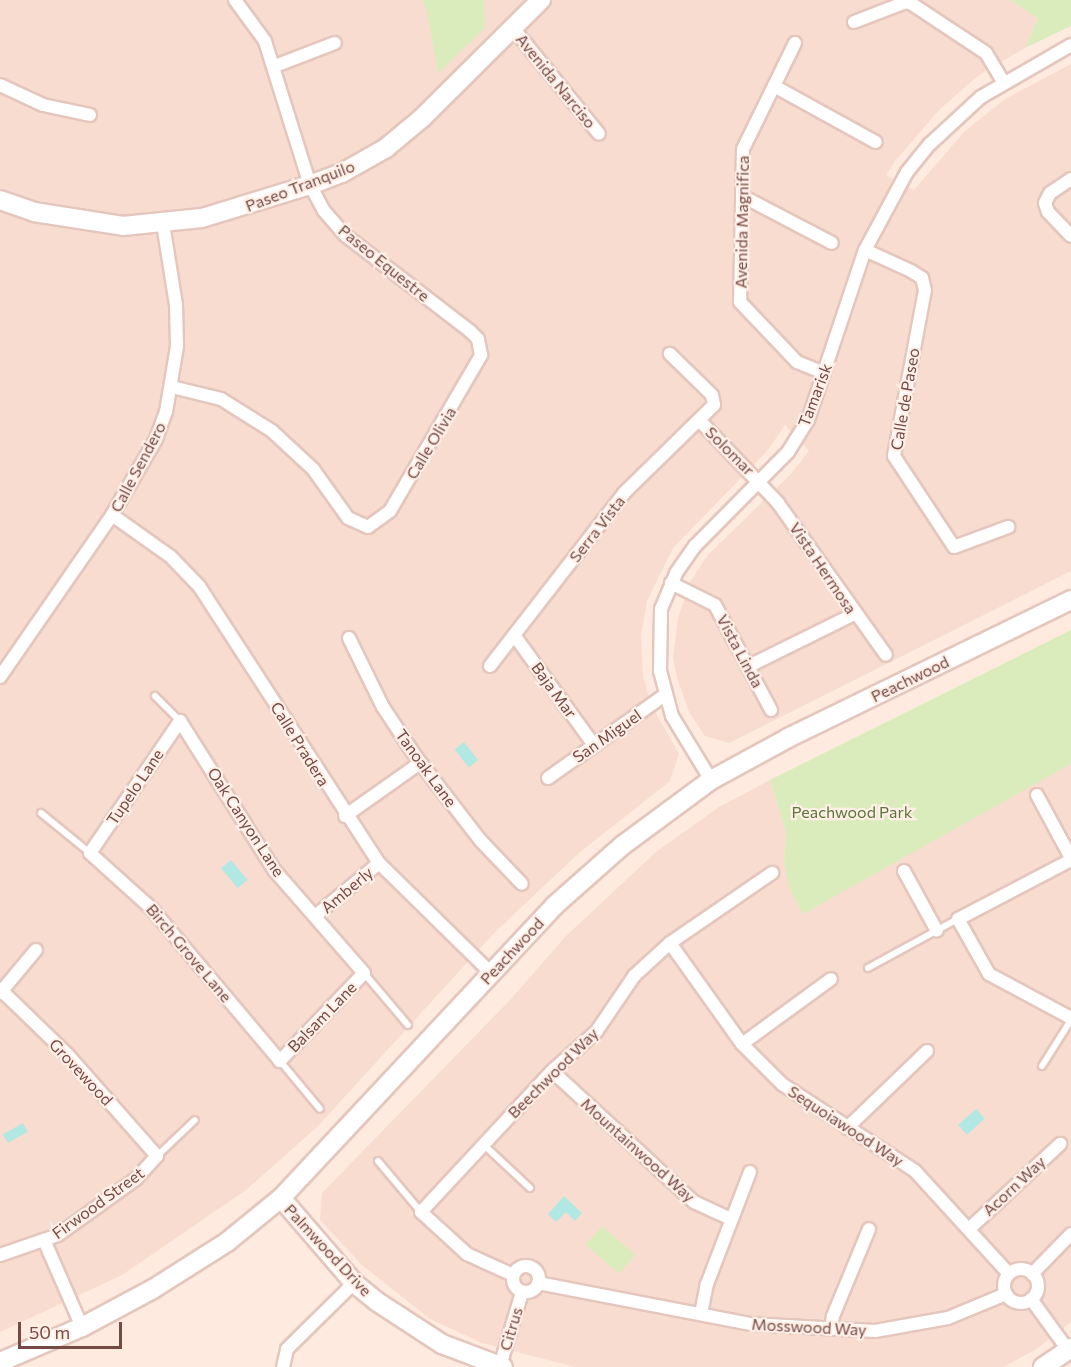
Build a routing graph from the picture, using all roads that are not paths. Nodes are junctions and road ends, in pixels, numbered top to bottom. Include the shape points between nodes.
1 (235, 0) edge
2 (541, 0) edge
3 (854, 22) dead end
4 (513, 28) junction
5 (795, 43) dead end
6 (335, 44) dead end
7 (1071, 45) edge
8 (275, 66) junction
9 (1003, 81) junction
10 (0, 85) edge
11 (774, 86) junction
12 (90, 115) dead end
13 (599, 134) dead end
14 (876, 142) dead end
15 (1071, 179) edge
16 (310, 185) junction
17 (744, 197) junction
18 (0, 200) edge
19 (163, 224) junction
20 (1071, 236) edge
21 (832, 243) dead end
22 (865, 250) junction
23 (482, 349) joint
24 (670, 354) dead end
25 (824, 373) junction
26 (172, 387) junction
27 (715, 402) joint
28 (700, 421) junction
29 (760, 482) junction
30 (112, 515) junction
31 (1008, 528) dead end
32 (671, 583) junction
33 (1071, 600) edge
34 (854, 614) junction
35 (514, 635) junction
36 (349, 638) dead end
37 (886, 655) dead end
38 (490, 666) dead end
39 (749, 666) junction
40 (0, 677) edge
41 (665, 695) junction
42 (154, 696) dead end
43 (771, 710) dead end
44 (180, 721) junction
45 (594, 745) junction
46 (420, 763) junction
47 (548, 778) dead end
48 (711, 780) junction
49 (1037, 795) dead end
50 (41, 813) dead end
51 (345, 816) junction
52 (90, 853) junction
53 (1071, 859) edge
54 (379, 863) junction
55 (904, 871) dead end
56 (772, 873) dead end
57 (522, 884) dead end
58 (315, 916) junction
59 (958, 919) junction
60 (937, 931) junction
61 (670, 943) junction
62 (36, 950) dead end
63 (868, 968) dead end
64 (364, 973) junction
65 (491, 973) junction
66 (831, 979) dead end
67 (1, 992) edge
68 (1071, 1019) edge
69 (408, 1024) dead end
70 (742, 1044) junction
71 (927, 1051) dead end
72 (280, 1061) junction
73 (1042, 1066) dead end
74 (552, 1071) junction
75 (320, 1109) dead end
76 (195, 1120) dead end
77 (847, 1128) junction
78 (484, 1144) junction
79 (1060, 1144) dead end
80 (157, 1156) junction
81 (378, 1161) dead end
82 (750, 1172) dead end
83 (530, 1188) dead end
84 (281, 1198) junction
85 (421, 1212) junction
86 (731, 1219) junction
87 (869, 1229) dead end
88 (969, 1229) junction
89 (1071, 1234) edge
90 (44, 1240) junction
91 (0, 1255) edge
92 (1009, 1274) junction
93 (1032, 1274) junction
94 (513, 1275) junction
95 (354, 1283) junction
96 (538, 1283) junction
97 (522, 1292) junction
98 (1006, 1294) junction
99 (1031, 1299) junction
100 (701, 1314) junction
101 (82, 1327) junction
102 (831, 1329) junction
103 (1070, 1349) edge
104 (0, 1362) edge
105 (283, 1367) edge
106 (501, 1367) edge
107 (1043, 1367) edge

1 - 8 street, Paseo Equestre via 257,27
2 - 4 street, Paseo Tranquilo
3 - 9 street via 906,2 912,4 986,53
4 - 13 street, Avenida Narciso
4 - 16 street, Paseo Tranquilo via 386,148
5 - 11 street, Avenida Magnifica
6 - 8 street
7 - 9 street, Tamarisk
8 - 16 street, Paseo Equestre
9 - 22 street, Tamarisk via 930,144 889,201
10 - 12 street via 43,105
11 - 14 street
11 - 17 street, Avenida Magnifica via 743,149
15 - 20 street via 1050,193 1045,203 1048,212
16 - 19 street, Paseo Tranquilo via 242,208
16 - 23 street, Paseo Equestre via 324,211 345,235 470,331
17 - 21 street
17 - 25 street, Avenida Magnifica via 740,302 797,362
18 - 19 street, Paseo Tranquilo via 82,222
19 - 26 street, Calle Sendero via 176,305
22 - 25 street, Tamarisk
22 - 31 street, Calle de Paseo via 922,278 926,290 894,456 954,547
23 - 26 street, Calle Olivia via 390,511 368,527 348,518 313,469 272,431 221,399
24 - 27 street, Solomar
25 - 29 street, Tamarisk via 808,420 788,452
26 - 30 street, Calle Sendero via 156,439
27 - 28 street, Serra Vista
28 - 29 street, Solomar
28 - 35 street, Serra Vista via 624,493
29 - 32 street, Tamarisk via 688,554
29 - 34 street, Vista Hermosa
30 - 40 street, Calle Sendero
30 - 51 street, Calle Pradera via 170,556 199,586
32 - 39 street, Vista Linda via 716,605
32 - 41 street, Tamarisk via 659,629
33 - 48 street, Peachwood via 788,738
34 - 37 street, Vista Hermosa
34 - 39 street
35 - 38 street, Serra Vista
35 - 45 street, Baja Mar
36 - 46 street, Tanoak Lane via 384,707
39 - 43 street, Vista Linda
41 - 45 street, San Miguel
41 - 48 street, Tamarisk via 682,735
42 - 44 lane
44 - 52 street, Tupelo Lane
44 - 58 street, Oak Canyon Lane via 275,871
45 - 47 street, San Miguel
46 - 51 street
46 - 57 street, Tanoak Lane via 481,841
48 - 65 street, Peachwood via 623,845 554,906
49 - 53 street
50 - 52 lane
51 - 54 street, Calle Pradera
52 - 72 street, Birch Grove Lane via 151,908
53 - 59 street
54 - 58 street, Amberly
54 - 65 street, Calle Pradera
55 - 60 street
56 - 61 street, Beechwood Way
58 - 64 street, Oak Canyon Lane
59 - 60 lane
59 - 68 street via 989,974
60 - 63 lane
61 - 70 street, Sequoiawood Way
61 - 74 street, Beechwood Way via 634,976 596,1032
62 - 67 street
64 - 69 lane
64 - 72 street, Balsam Lane
65 - 84 street, Peachwood
66 - 70 street
67 - 80 street, Grovewood via 67,1054
68 - 73 lane
70 - 77 street, Sequoiawood Way via 782,1084
71 - 77 street
72 - 75 lane
74 - 78 street, Beechwood Way
74 - 86 street, Mountainwood Way via 694,1203
76 - 80 lane
77 - 88 street, Sequoiawood Way via 915,1171
78 - 83 lane
78 - 85 street, Beechwood Way
79 - 88 street, Acorn Way
80 - 90 street, Firwood Street via 136,1179 58,1235
81 - 85 lane
82 - 86 street
84 - 95 street, Palmwood Drive
84 - 101 street, Peachwood via 185,1271
85 - 94 street via 466,1254
86 - 100 street via 707,1284
87 - 102 street via 832,1316
88 - 92 street, Sequoiawood Way
89 - 93 street
90 - 91 street, Firwood Street
90 - 101 street
92 - 93 street via 1018,1270
92 - 98 street via 1004,1283
93 - 99 street via 1037,1284
94 - 96 street via 520,1268 530,1267 537,1273
94 - 97 street via 514,1285
95 - 105 street via 286,1349
95 - 106 street, Palmwood Drive via 434,1340
96 - 97 street via 532,1291
96 - 100 street, Mosswood Way
97 - 106 street, Citrus
98 - 99 street via 1017,1302
98 - 102 street, Mosswood Way via 948,1318 875,1331
99 - 103 street
100 - 102 street, Mosswood Way via 768,1326
101 - 104 street, Peachwood
103 - 107 street

